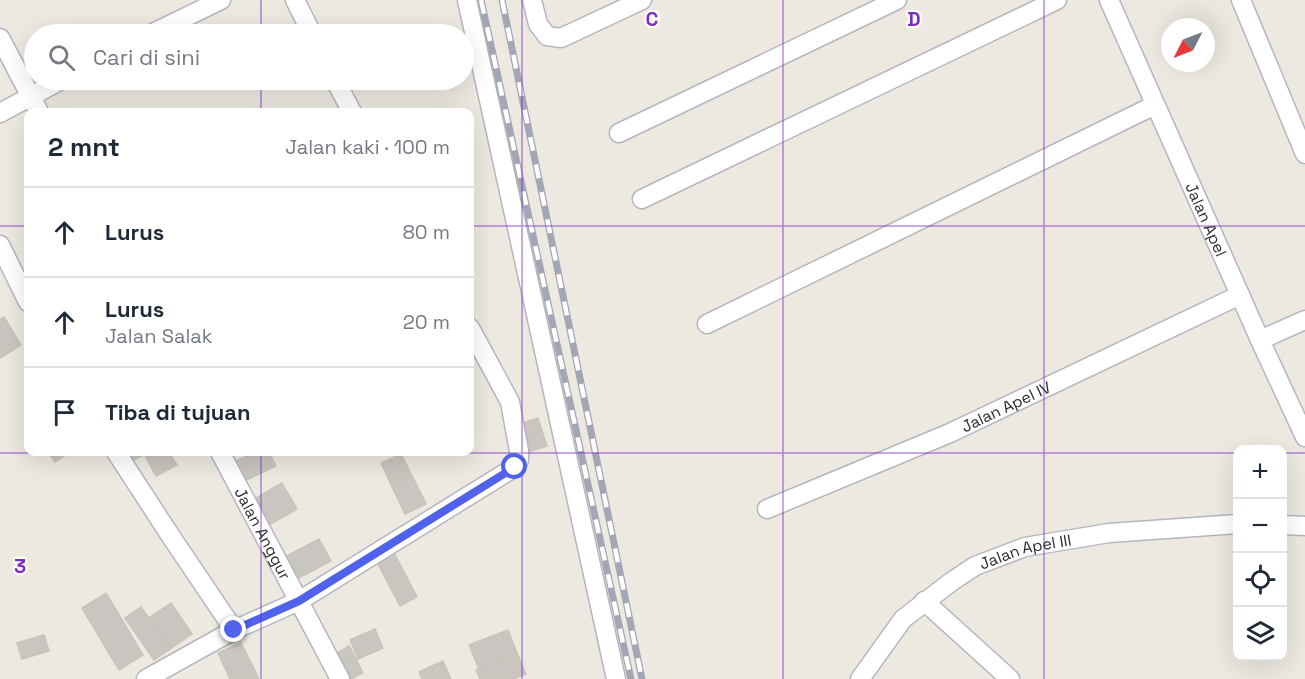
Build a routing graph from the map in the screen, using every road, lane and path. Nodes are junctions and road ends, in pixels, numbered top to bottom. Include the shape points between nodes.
1 (221, 0) edge
2 (295, 0) edge
3 (467, 0) edge
4 (532, 0) edge
5 (642, 0) edge
6 (897, 0) edge
7 (1057, 0) edge
8 (1109, 0) edge
9 (1241, 0) edge
10 (172, 24) edge
11 (307, 24) edge
12 (473, 24) edge
13 (474, 29) edge
14 (0, 38) edge
15 (24, 84) edge
16 (27, 90) edge
17 (40, 90) edge
18 (340, 90) edge
19 (30, 95) junction
20 (1155, 105) junction
21 (37, 108) edge
22 (350, 108) edge
23 (0, 113) edge
24 (619, 133) dead end
25 (1305, 154) edge
26 (642, 199) dead end
27 (0, 245) edge
28 (24, 294) edge
29 (1240, 295) junction
30 (1305, 320) edge
31 (707, 324) dead end
32 (474, 335) edge
33 (1260, 340) junction
34 (1305, 437) edge
35 (119, 456) edge
36 (222, 456) edge
37 (767, 509) dead end
38 (1233, 524) edge
39 (1287, 525) edge
40 (1305, 526) edge
41 (299, 601) junction
42 (924, 601) junction
43 (234, 630) junction
44 (147, 679) edge
45 (340, 679) edge
46 (616, 679) edge
47 (860, 679) edge
48 (1010, 679) edge

1 - 10 street
2 - 11 street
3 - 12 street
4 - 5 street via 538,24 546,36 561,38
6 - 24 street
7 - 26 street
8 - 20 street, Jalan Apel
9 - 25 street
13 - 46 street
14 - 15 street
16 - 19 street
17 - 19 street
18 - 22 street
19 - 21 street
19 - 23 street
20 - 29 street, Jalan Apel
20 - 31 street
27 - 28 street
29 - 33 street, Jalan Apel
29 - 37 street, Jalan Apel IV via 950,433
30 - 33 street
32 - 41 street via 510,402 519,451 515,467
33 - 34 street, Jalan Apel
35 - 43 street
36 - 41 street, Jalan Anggur
38 - 42 street, Jalan Apel III via 1109,533 1025,547 975,566
39 - 40 street
41 - 43 street
41 - 45 street, Jalan Anggur
42 - 47 street, Jalan Apel III via 903,619
42 - 48 street
43 - 44 street

